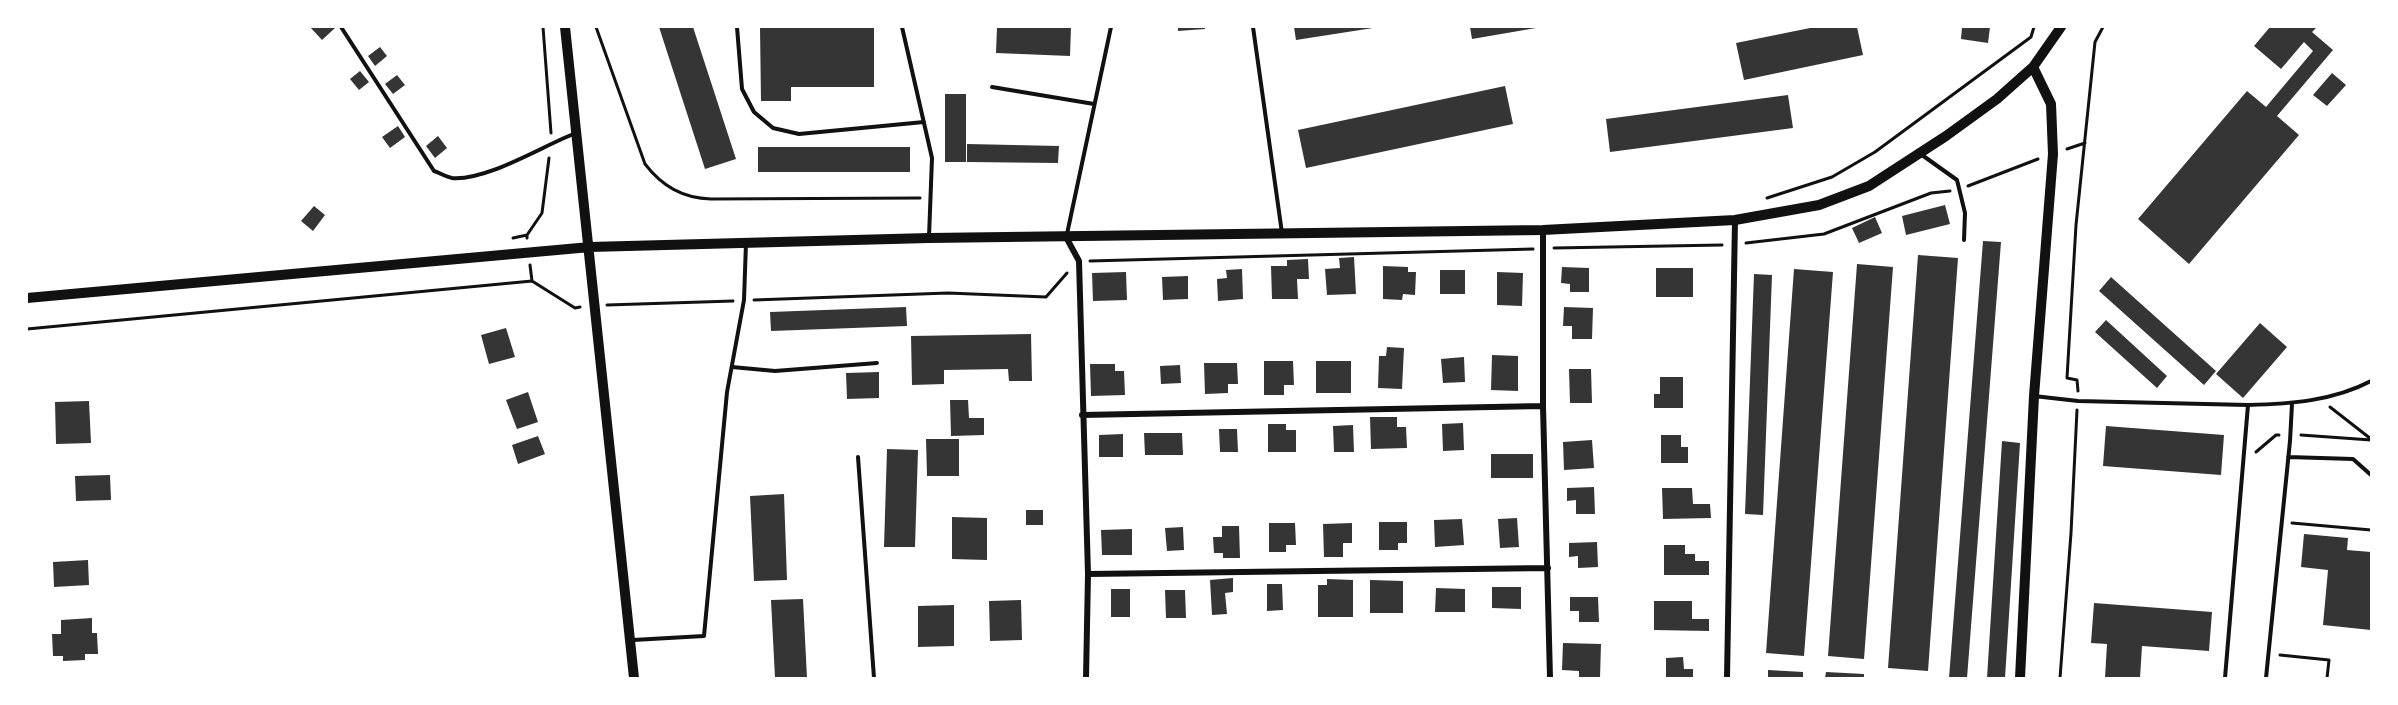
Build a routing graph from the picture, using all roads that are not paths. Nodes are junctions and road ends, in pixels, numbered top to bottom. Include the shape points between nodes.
1 (341, 27) edge
2 (565, 27) edge
3 (737, 27) edge
4 (902, 27) edge
5 (1111, 27) edge
6 (1253, 27) edge
7 (2061, 27) edge
8 (2032, 66) junction
9 (992, 87) dead end
10 (1094, 104) junction
11 (924, 122) junction
12 (576, 133) junction
13 (1919, 153) junction
14 (1735, 220) junction
15 (1543, 230) junction
16 (1282, 234) junction
17 (1066, 237) junction
18 (929, 238) junction
19 (1965, 240) dead end
20 (746, 242) junction
21 (590, 247) junction
22 (27, 298) edge
23 (877, 363) dead end
24 (732, 367) junction
25 (2371, 381) edge
26 (2034, 396) junction
27 (2292, 404) junction
28 (2248, 405) junction
29 (1543, 406) junction
30 (1082, 415) junction
31 (858, 457) dead end
32 (2288, 457) junction
33 (2371, 475) edge
34 (1548, 568) junction
35 (1088, 574) junction
36 (630, 640) junction
37 (634, 678) edge
38 (874, 678) edge
39 (1086, 678) edge
40 (1550, 678) edge
41 (1727, 678) edge
42 (2020, 678) edge
43 (2225, 678) edge
44 (2266, 678) edge

1 - 12 lane via 434,171 450,178 469,177 494,170
2 - 12 street
3 - 11 lane via 742,89 754,112 773,128 800,134
4 - 11 lane
5 - 10 lane
6 - 16 lane
7 - 8 street
8 - 13 street via 1997,99
8 - 26 street via 2051,105 2053,154
9 - 10 lane
10 - 17 lane
11 - 18 lane via 932,158
12 - 21 street
13 - 14 street via 1869,186 1819,205
13 - 19 lane via 1957,180 1965,213
14 - 15 street
14 - 41 street
15 - 16 street
15 - 29 street
16 - 17 street
17 - 18 street
17 - 30 street via 1079,261
18 - 20 street
20 - 21 street
20 - 24 lane via 744,300
21 - 22 street
21 - 36 street
23 - 24 lane via 775,371
24 - 36 lane via 704,636
25 - 27 lane via 2320,399
26 - 28 lane via 2078,401
26 - 42 street
27 - 28 lane
27 - 32 lane
28 - 43 lane
29 - 30 street
29 - 34 street
30 - 35 street
31 - 38 lane
32 - 33 lane via 2353,459
32 - 44 lane
34 - 35 street
34 - 40 street
35 - 39 street
36 - 37 street

